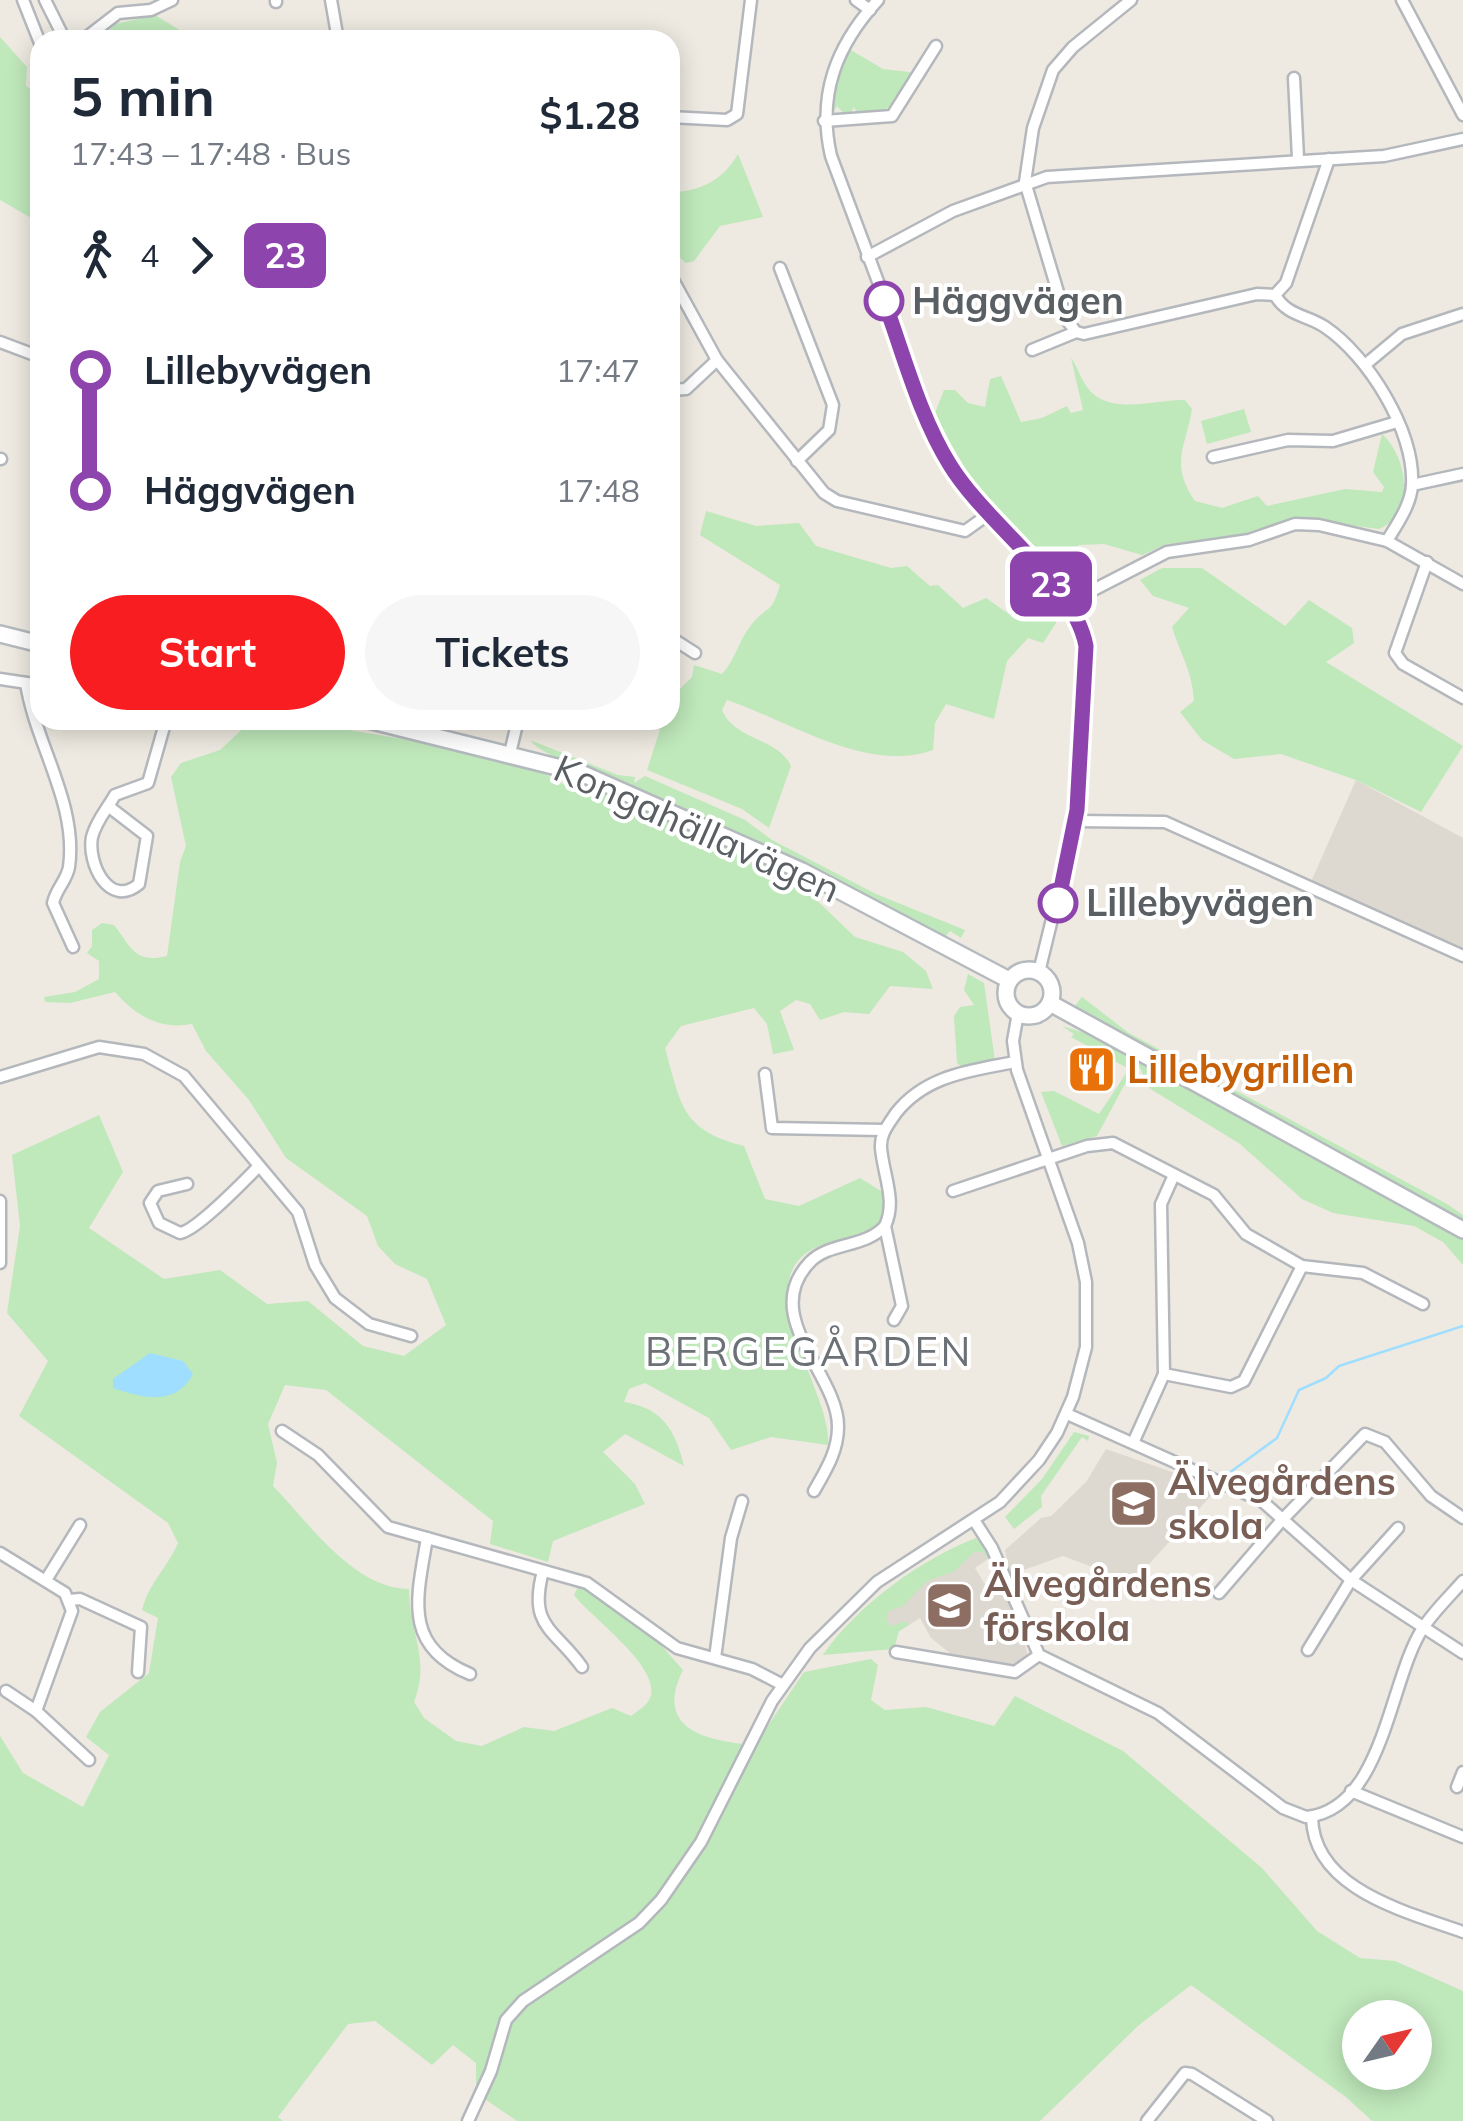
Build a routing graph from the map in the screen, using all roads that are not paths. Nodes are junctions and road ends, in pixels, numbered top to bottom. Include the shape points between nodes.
1 (22, 0) edge
2 (45, 0) edge
3 (172, 0) edge
4 (331, 0) edge
5 (751, 0) edge
6 (856, 0) edge
7 (878, 0) edge
8 (1131, 0) edge
9 (1402, 0) edge
10 (870, 10) junction
11 (35, 30) edge
12 (60, 30) edge
13 (96, 30) edge
14 (336, 30) edge
15 (936, 46) dead end
16 (1294, 78) dead end
17 (1463, 115) edge
18 (680, 118) edge
19 (824, 122) junction
20 (1463, 139) edge
21 (1298, 158) junction
22 (1328, 159) junction
23 (1025, 182) junction
24 (868, 257) junction
25 (780, 268) dead end
26 (680, 293) edge
27 (1275, 295) junction
28 (1463, 314) edge
29 (1076, 332) junction
30 (0, 342) edge
31 (1032, 350) dead end
32 (30, 353) edge
33 (717, 360) junction
34 (1366, 364) junction
35 (680, 389) edge
36 (1397, 422) junction
37 (1213, 458) dead end
38 (798, 460) junction
39 (1463, 474) edge
40 (1412, 485) junction
41 (986, 516) junction
42 (1387, 541) junction
43 (1427, 562) junction
44 (1463, 584) edge
45 (1070, 602) junction
46 (0, 634) edge
47 (30, 642) edge
48 (680, 643) edge
49 (695, 653) dead end
50 (0, 679) edge
51 (26, 683) junction
52 (30, 684) edge
53 (30, 695) edge
54 (1463, 698) edge
55 (42, 730) edge
56 (163, 730) edge
57 (412, 730) edge
58 (516, 730) edge
59 (510, 752) junction
60 (108, 806) junction
61 (1076, 821) junction
62 (74, 947) dead end
63 (1463, 956) edge
64 (1039, 972) junction
65 (1009, 980) junction
66 (1050, 1003) junction
67 (1018, 1014) junction
68 (1015, 1062) junction
69 (765, 1074) dead end
70 (0, 1078) edge
71 (884, 1130) junction
72 (1048, 1160) junction
73 (257, 1168) junction
74 (1174, 1175) junction
75 (187, 1184) dead end
76 (952, 1191) dead end
77 (0, 1201) edge
78 (885, 1226) junction
79 (1463, 1230) edge
80 (0, 1263) edge
81 (1302, 1266) junction
82 (1422, 1304) dead end
83 (894, 1320) dead end
84 (411, 1336) dead end
85 (1164, 1374) junction
86 (1066, 1414) junction
87 (282, 1432) dead end
88 (1133, 1443) junction
89 (814, 1491) dead end
90 (742, 1501) dead end
91 (1463, 1518) edge
92 (974, 1520) junction
93 (1282, 1520) junction
94 (80, 1525) dead end
95 (1398, 1528) dead end
96 (427, 1538) junction
97 (0, 1553) edge
98 (543, 1570) junction
99 (46, 1580) junction
100 (1351, 1580) junction
101 (1463, 1581) edge
102 (1219, 1594) dead end
103 (70, 1600) junction
104 (1422, 1630) junction
105 (1308, 1650) dead end
106 (896, 1652) dead end
107 (1463, 1653) edge
108 (1039, 1655) junction
109 (715, 1658) junction
110 (582, 1667) dead end
111 (138, 1672) dead end
112 (470, 1674) dead end
113 (782, 1684) junction
114 (6, 1690) dead end
115 (36, 1711) junction
116 (89, 1760) dead end
117 (1463, 1772) edge
118 (1457, 1787) dead end
119 (1352, 1791) junction
120 (1312, 1817) junction
121 (1463, 1837) edge
122 (1463, 1932) edge
123 (468, 2121) edge
124 (1148, 2121) edge
125 (1267, 2121) edge

1 - 11 street
2 - 12 street
3 - 13 street via 118,13
4 - 14 street
5 - 18 street via 737,114 727,120
6 - 10 street
7 - 10 street
8 - 23 street via 1053,70 1033,128
9 - 17 street
10 - 19 street via 832,71
15 - 19 street via 892,116
16 - 21 street
19 - 24 street
20 - 22 street via 1384,156
21 - 22 street
21 - 23 street
22 - 27 street via 1286,283
23 - 24 street
23 - 29 street via 1066,319
24 - 41 street via 941,450
25 - 38 street via 834,414 829,430
26 - 33 street
27 - 29 street
27 - 34 street
28 - 34 street via 1402,334
29 - 31 street
30 - 32 street
33 - 35 street
33 - 38 street
34 - 36 street
36 - 37 street via 1333,442 1288,440
36 - 40 street
38 - 41 street via 838,501 965,531
39 - 40 street
40 - 42 street
41 - 45 street
42 - 43 street
42 - 45 street via 1294,524 1236,543 1167,552
43 - 44 street
43 - 54 street via 1394,653
45 - 61 street via 1086,646
46 - 47 street
48 - 49 street
50 - 51 street
51 - 52 street
51 - 53 street
55 - 62 street via 67,831 69,868 53,902
56 - 60 street via 148,783 119,791
57 - 59 street, Kongahällavägen
58 - 59 street
59 - 65 street, Kongahällavägen via 581,773 752,847
60 - 60 street via 93,834 92,855 103,882 126,891 139,884 147,836
61 - 63 street via 1166,822
61 - 64 street
64 - 65 street via 1022,970
64 - 66 street via 1051,985
65 - 67 street via 1007,1002
66 - 67 street via 1036,1015
66 - 79 street
67 - 68 street
68 - 71 street via 953,1074 913,1092
68 - 72 street
69 - 71 street via 772,1128
70 - 73 street via 99,1047 144,1054 199,1089
71 - 78 street via 890,1201
72 - 74 street via 1112,1142
72 - 76 street
72 - 86 street via 1078,1243 1087,1301 1086,1347
73 - 75 street via 197,1228 164,1227 150,1203 158,1191
73 - 84 street via 298,1212 315,1265 335,1298 369,1324
74 - 81 street via 1214,1195 1246,1234
74 - 85 street via 1161,1204
77 - 80 street
78 - 83 street via 902,1306
78 - 89 street via 812,1260 797,1288 796,1327 838,1423 836,1448
81 - 82 street via 1353,1270
81 - 85 street via 1244,1381 1231,1387
85 - 88 street
86 - 88 street
86 - 92 street via 1033,1468
87 - 96 street via 318,1455 376,1520
88 - 93 street via 1230,1484
90 - 109 street
91 - 93 street via 1431,1496 1385,1442 1365,1434
92 - 108 street
92 - 113 street via 877,1582
93 - 100 street
93 - 102 street
94 - 99 street
95 - 100 street
96 - 98 street
96 - 112 street via 416,1605 420,1626 452,1667
97 - 99 street
98 - 109 street via 588,1583 677,1648
98 - 110 street via 540,1619
99 - 103 street
100 - 104 street
100 - 105 street
101 - 104 street
103 - 111 street via 142,1627
103 - 115 street via 71,1624
104 - 107 street
104 - 119 street via 1372,1760
106 - 108 street via 1015,1672
108 - 120 street via 1158,1713 1283,1808
109 - 113 street
113 - 123 street via 681,1873 639,1923 513,2011
114 - 115 street
115 - 116 street
117 - 118 street
119 - 120 street
119 - 121 street
120 - 122 street via 1314,1835 1350,1887
124 - 125 street via 1178,2078 1192,2074

